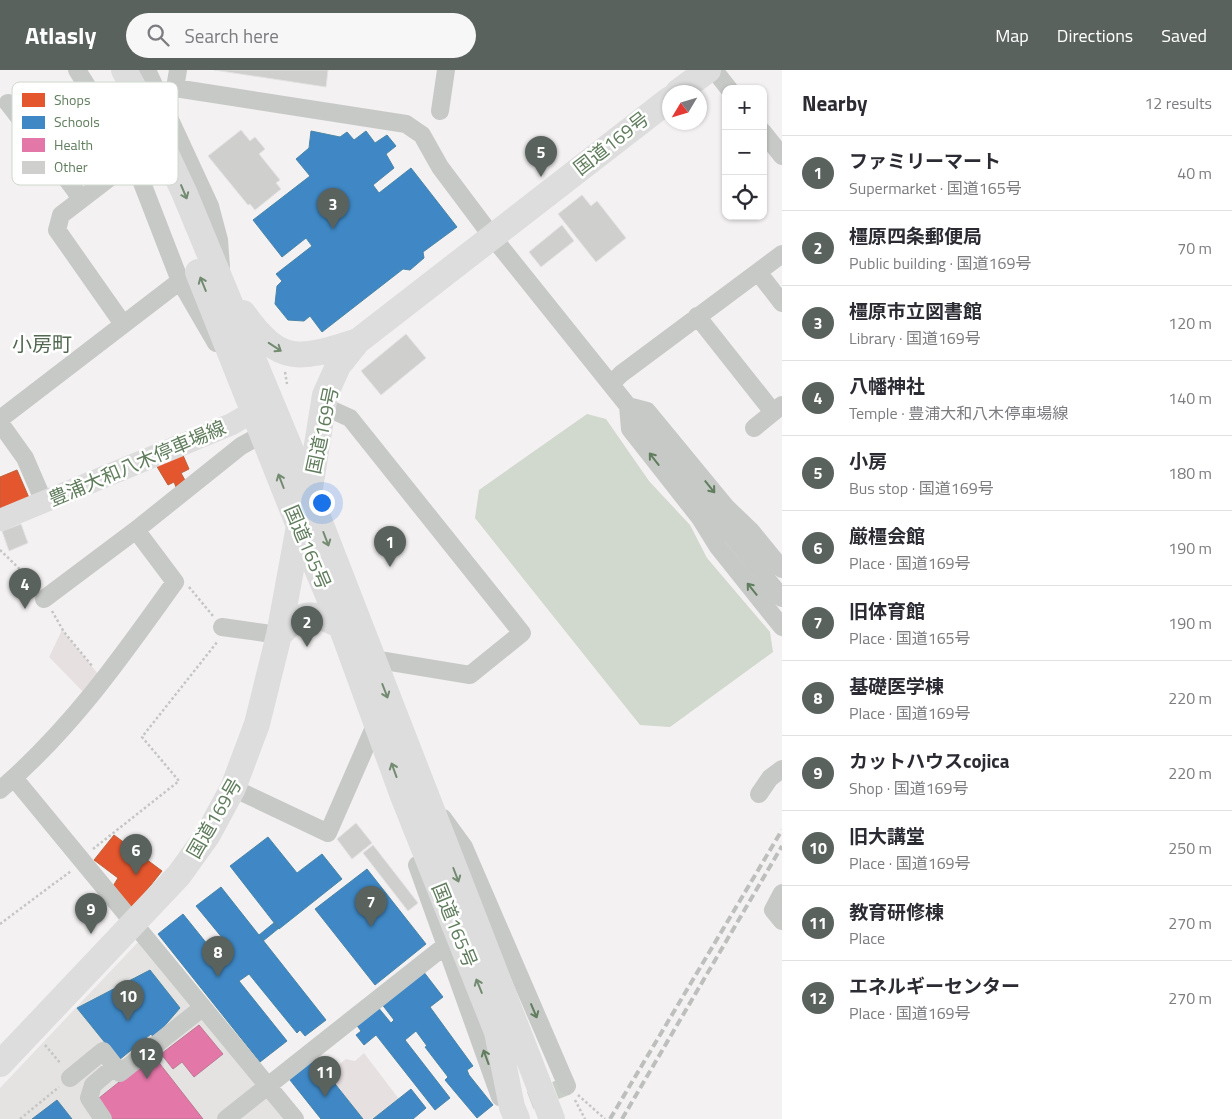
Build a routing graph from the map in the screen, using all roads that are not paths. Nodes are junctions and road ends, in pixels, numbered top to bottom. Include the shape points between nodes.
1 (77, 70) edge
2 (104, 70) edge
3 (124, 70) edge
4 (147, 70) edge
5 (178, 70) edge
6 (446, 70) edge
7 (708, 70) edge
8 (714, 70) edge
9 (85, 82) edge
10 (110, 82) edge
11 (130, 82) edge
12 (158, 82) edge
13 (173, 82) edge
14 (688, 85) edge
15 (726, 85) edge
16 (178, 93) edge
17 (8, 103) dead end
18 (662, 105) edge
19 (12, 108) edge
20 (440, 111) dead end
21 (178, 119) edge
22 (178, 180) edge
23 (71, 185) edge
24 (100, 185) edge
25 (143, 185) edge
26 (161, 185) edge
27 (80, 200) junction
28 (491, 235) junction
29 (782, 254) edge
30 (758, 272) junction
31 (180, 281) junction
32 (222, 282) junction
33 (782, 304) edge
34 (698, 316) junction
35 (123, 324) junction
36 (358, 340) junction
37 (236, 368) junction
38 (610, 384) junction
39 (323, 406) junction
40 (628, 406) junction
41 (778, 409) edge
42 (262, 415) junction
43 (0, 419) edge
44 (0, 423) edge
45 (754, 428) dead end
46 (309, 494) junction
47 (44, 502) junction
48 (0, 520) edge
49 (299, 526) junction
50 (136, 530) junction
51 (782, 569) edge
52 (782, 598) edge
53 (44, 599) dead end
54 (341, 626) junction
55 (782, 627) edge
56 (222, 632) road end
57 (279, 635) junction
58 (373, 659) junction
59 (376, 723) junction
60 (782, 769) edge
61 (14, 778) junction
62 (234, 788) junction
63 (0, 790) edge
64 (413, 792) junction
65 (759, 794) dead end
66 (782, 893) edge
67 (782, 921) edge
68 (133, 924) junction
69 (446, 945) junction
70 (202, 1008) junction
71 (510, 1031) junction
72 (0, 1064) edge
73 (115, 1066) junction
74 (70, 1078) road end
75 (268, 1086) junction
76 (567, 1086) road end
77 (572, 1113) edge
78 (102, 1119) edge
79 (226, 1119) edge
80 (295, 1119) edge
81 (508, 1119) edge
82 (516, 1119) edge
83 (530, 1119) edge
84 (552, 1119) edge

1 - 9 street
10 -> 2 highway, 国道165号
3 -> 11 highway, 国道165号
4 - 12 street
5 - 13 street
6 - 20 street
7 - 14 highway
8 - 15 street
16 - 28 street via 406,124 422,134 440,166
17 - 19 street
18 - 28 highway, 国道169号
21 - 32 street via 210,206 219,240
22 -> 32 highway, 国道165号
23 - 27 street
24 - 27 street
25 - 31 street
37 -> 26 highway, 国道165号
27 - 35 street via 61,215 57,230
28 - 36 highway, 国道169号
28 - 38 street
29 - 30 street
30 - 33 street
30 - 34 street
31 - 35 street
31 - 37 street via 223,354
32 -> 36 highway via 256,332 286,353 310,355
32 - 42 highway, 国道165号
34 - 38 street
34 - 41 street
35 - 43 street
36 - 39 highway, 国道169号 via 338,366
37 - 42 highway, 国道165号
38 - 40 street
39 - 46 highway, 国道169号
39 - 58 street via 350,418 522,633 470,675
40 -> 51 street via 647,411
40 - 52 street
55 -> 40 street via 630,429
41 - 45 street
42 - 46 highway, 国道165号
42 - 47 main road, 豊浦大和八木停車場線 via 232,424
49 -> 42 highway, 国道165号
42 - 50 street via 240,446
44 - 47 street via 25,458
46 - 49 highway, 国道169号
46 -> 58 highway, 国道165号
47 - 48 main road, 豊浦大和八木停車場線
49 - 54 highway, 国道165号
49 - 57 highway, 国道169号
50 - 53 street
50 - 61 street via 175,582 74,718
54 - 57 highway via 321,616 306,614 294,620
54 - 59 highway, 国道165号
56 - 57 street
57 - 62 highway, 国道169号 via 257,724
58 -> 64 highway, 国道165号
59 - 62 street via 328,833
64 -> 59 highway, 国道165号
60 - 65 street via 770,778
61 - 63 street
61 - 68 street
62 - 68 highway, 国道169号 via 191,860 160,898
64 - 69 street via 416,860
64 - 71 highway, 国道165号
64 -> 76 street via 464,848
66 - 67 street via 773,910
68 - 70 street
68 - 72 highway, 国道169号
69 - 75 street
81 -> 69 street
70 - 73 street via 120,1073
70 - 75 street
71 - 77 highway, 国道165号
71 - 82 highway, 国道165号 via 512,1107
71 - 83 highway
71 - 84 highway
73 - 74 street via 103,1051
73 - 78 street via 94,1085 89,1098
75 - 79 street
75 - 80 street

